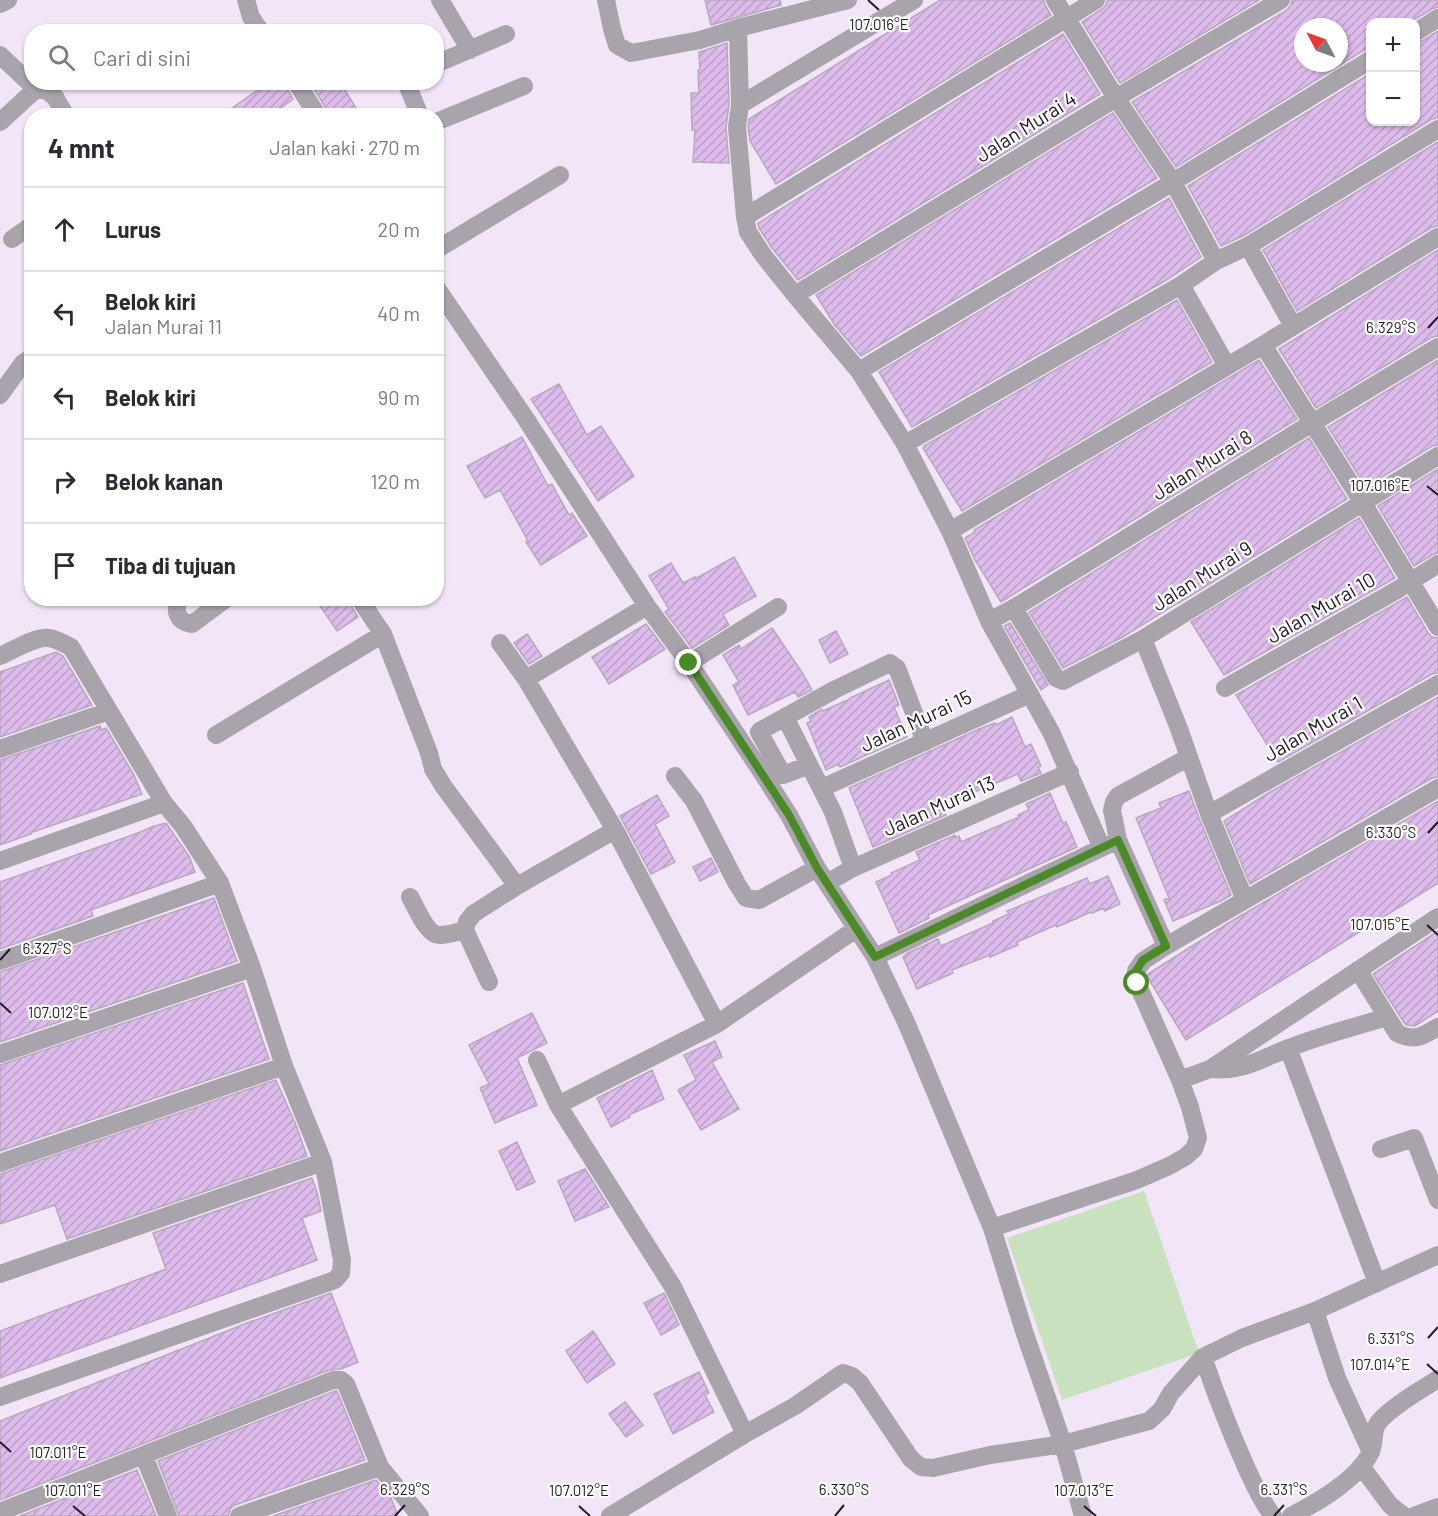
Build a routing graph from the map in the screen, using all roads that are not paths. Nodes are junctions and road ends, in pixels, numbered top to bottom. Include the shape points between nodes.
1 (8, 0) edge
2 (246, 0) edge
3 (440, 0) edge
4 (606, 0) edge
5 (848, 0) edge
6 (914, 0) edge
7 (1055, 0) edge
8 (1096, 0) edge
9 (1281, 0) edge
10 (0, 4) edge
11 (1066, 17) junction
12 (1438, 18) edge
13 (256, 24) edge
14 (738, 28) junction
15 (1420, 29) edge
16 (506, 34) dead end
17 (470, 50) junction
18 (0, 55) edge
19 (444, 61) edge
20 (1366, 63) edge
21 (24, 78) edge
22 (524, 86) dead end
23 (35, 90) edge
24 (42, 90) edge
25 (301, 90) edge
26 (409, 90) edge
27 (1116, 98) junction
28 (740, 105) junction
29 (61, 108) edge
30 (313, 108) edge
31 (417, 108) edge
32 (444, 119) edge
33 (0, 122) edge
34 (1438, 129) edge
35 (560, 175) dead end
36 (1173, 182) junction
37 (745, 217) junction
38 (24, 231) edge
39 (1438, 237) edge
40 (12, 239) dead end
41 (444, 245) edge
42 (1248, 246) junction
43 (1216, 261) junction
44 (1181, 285) junction
45 (795, 296) junction
46 (444, 298) edge
47 (1293, 326) junction
48 (1263, 345) junction
49 (1438, 347) edge
50 (24, 362) edge
51 (1227, 366) junction
52 (860, 371) junction
53 (0, 395) edge
54 (1312, 423) junction
55 (905, 444) junction
56 (1438, 456) edge
57 (1363, 503) junction
58 (950, 531) junction
59 (1438, 564) edge
60 (1410, 582) junction
61 (176, 606) edge
62 (216, 606) edge
63 (364, 606) edge
64 (647, 606) junction
65 (778, 607) dead end
66 (1014, 608) junction
67 (989, 621) junction
68 (1438, 627) edge
69 (383, 634) junction
70 (1143, 639) junction
71 (500, 643) dead end
72 (0, 656) edge
73 (689, 663) junction
74 (526, 679) junction
75 (1438, 684) edge
76 (1225, 688) dead end
77 (1030, 694) junction
78 (109, 711) junction
79 (785, 717) junction
80 (216, 735) dead end
81 (925, 742) junction
82 (0, 750) edge
83 (1189, 757) junction
84 (809, 765) junction
85 (1070, 772) junction
86 (675, 776) dead end
87 (822, 788) junction
88 (1438, 788) edge
89 (164, 803) junction
90 (1209, 814) junction
91 (615, 830) junction
92 (1110, 844) junction
93 (0, 861) edge
94 (853, 868) junction
95 (822, 875) junction
96 (220, 883) junction
97 (517, 886) junction
98 (410, 897) dead end
99 (1245, 900) junction
100 (1438, 917) edge
101 (856, 929) junction
102 (465, 930) junction
103 (1166, 946) junction
104 (875, 957) junction
105 (0, 961) edge
106 (252, 968) junction
107 (1358, 970) junction
108 (489, 982) dead end
109 (1387, 1017) junction
110 (717, 1024) junction
111 (1438, 1027) edge
112 (1288, 1048) junction
113 (0, 1054) edge
114 (537, 1060) dead end
115 (284, 1066) junction
116 (1210, 1069) junction
117 (1180, 1080) junction
118 (558, 1105) junction
119 (1381, 1149) dead end
120 (323, 1162) junction
121 (0, 1163) edge
122 (1438, 1200) edge
123 (992, 1228) junction
124 (1438, 1255) edge
125 (0, 1274) edge
126 (1377, 1282) junction
127 (1315, 1311) junction
128 (1203, 1358) junction
129 (1438, 1379) edge
130 (0, 1397) edge
131 (746, 1434) junction
132 (1063, 1444) junction
133 (144, 1456) junction
134 (1366, 1459) junction
135 (380, 1467) junction
136 (1438, 1507) edge
137 (0, 1512) edge
138 (168, 1516) edge
139 (239, 1516) edge
140 (420, 1516) edge
141 (610, 1516) edge
142 (1083, 1516) edge
143 (1273, 1516) edge
144 (1291, 1516) edge
145 (1404, 1516) edge
146 (1414, 1516) edge

1 - 10 street
2 - 13 street
3 - 17 street
4 - 14 street via 617,45 631,53 700,40
5 - 14 street
6 - 28 street
7 - 11 street
8 - 11 street
9 - 27 street, Jalan Murai 4
11 - 27 street
11 - 37 street
12 - 15 street
14 - 28 street
16 - 17 street
17 - 19 street
18 - 21 street
20 - 36 street
22 - 32 street
23 - 33 street
24 - 29 street via 55,97
25 - 30 street
26 - 31 street
27 - 36 street
27 - 45 street, Jalan Murai 4
28 - 37 street via 737,127
34 - 42 street
35 - 41 street
36 - 43 street
36 - 52 street
37 - 45 street via 748,232
38 - 40 street
39 - 47 street
42 - 43 street
42 - 47 street
43 - 44 street
44 - 51 street
44 - 55 street
45 - 52 street
46 - 64 street
47 - 48 street
48 - 51 street
48 - 54 street
49 - 54 street, Jalan Murai 8
50 - 53 street
51 - 58 street
52 - 55 street
54 - 57 street
54 - 66 street, Jalan Murai 8
55 - 58 street
56 - 57 street, Jalan Murai 9
57 - 60 street
57 - 70 street, Jalan Murai 9
58 - 67 street
59 - 60 street, Jalan Murai 10
60 - 68 street
60 - 76 street, Jalan Murai 10
61 - 62 street via 180,619 192,624
63 - 69 street
64 - 73 street
64 - 74 street
65 - 73 street
66 - 67 street, Jalan Murai 8
66 - 70 street, Jalan Murai 9 via 1060,681
67 - 77 street
69 - 80 street
69 - 97 street via 433,769
70 - 83 street
71 - 74 street
72 - 78 street via 37,640 58,640 71,647
73 - 95 street via 789,815
74 - 91 street
75 - 90 street, Jalan Murai 1
77 - 81 street, Jalan Murai 15
77 - 85 street
78 - 82 street
78 - 89 street
79 - 81 street via 890,663 897,668
79 - 84 street
79 - 84 street via 759,732 783,775
81 - 87 street, Jalan Murai 15
83 - 90 street
83 - 92 street via 1118,796 1112,810
84 - 87 street
85 - 92 street
85 - 94 street, Jalan Murai 13
86 - 95 street, Jalan Murai 13 via 694,801 746,898 759,900
87 - 94 street
88 - 99 street
89 - 93 street
89 - 96 street
90 - 99 street
91 - 97 street
91 - 110 street
92 - 103 street
92 - 104 street
94 - 95 street, Jalan Murai 13
95 - 101 street
96 - 105 street
96 - 106 street
97 - 102 street via 473,914
98 - 102 street via 435,935
99 - 103 street
100 - 107 street
101 - 104 street
101 - 110 street
102 - 108 street
103 - 117 street via 1143,960 1136,971 1137,983
104 - 123 street
106 - 113 street
106 - 115 street
107 - 109 street
107 - 116 street
109 - 111 street via 1397,1034 1404,1037 1419,1038
109 - 112 street
110 - 118 street
112 - 116 street via 1244,1066
112 - 126 street
114 - 118 street
115 - 120 street
115 - 121 street
116 - 117 street
117 - 123 street via 1198,1138 1185,1157 1137,1180
118 - 131 street via 674,1287
119 - 122 street via 1414,1138
120 - 125 street
120 - 130 street via 342,1260 341,1272 334,1280
123 - 132 street
124 - 126 street
126 - 127 street
127 - 128 street via 1242,1338
127 - 134 street
128 - 132 street via 1149,1421
128 - 143 street via 1218,1403 1263,1505
129 - 134 street via 1387,1413 1377,1425
131 - 132 street via 843,1373 860,1383 911,1459 921,1467
131 - 141 street
132 - 142 street
133 - 135 street via 341,1380
133 - 137 street
133 - 138 street
134 - 144 street via 1345,1482
134 - 145 street via 1390,1505
135 - 139 street
135 - 140 street
136 - 146 street

